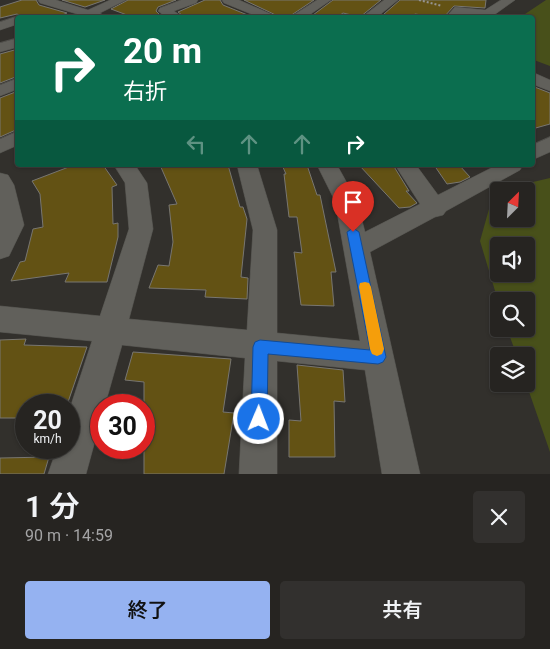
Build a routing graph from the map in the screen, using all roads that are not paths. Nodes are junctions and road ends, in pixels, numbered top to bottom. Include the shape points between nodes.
1 (44, 0) edge
2 (120, 0) edge
3 (192, 0) edge
4 (228, 0) edge
5 (259, 0) edge
6 (326, 0) edge
7 (392, 0) edge
8 (510, 0) edge
9 (247, 6) junction
10 (0, 13) edge
11 (455, 14) edge
12 (82, 15) edge
13 (86, 15) edge
14 (172, 15) edge
15 (267, 15) edge
16 (301, 15) edge
17 (370, 15) edge
18 (472, 15) edge
19 (489, 15) edge
20 (15, 19) edge
21 (15, 21) edge
22 (0, 26) edge
23 (15, 43) edge
24 (0, 48) edge
25 (535, 78) edge
26 (15, 84) edge
27 (550, 86) edge
28 (0, 91) edge
29 (15, 139) edge
30 (550, 143) edge
31 (0, 147) edge
32 (535, 152) edge
33 (125, 167) edge
34 (248, 167) edge
35 (328, 167) edge
36 (406, 167) edge
37 (509, 167) edge
38 (0, 180) edge
39 (435, 209) junction
40 (357, 248) junction
41 (0, 249) edge
42 (0, 319) edge
43 (110, 331) junction
44 (260, 347) junction
45 (378, 357) junction
46 (67, 474) edge
47 (258, 474) edge
48 (401, 474) edge

1 - 12 street
2 - 13 street
3 - 14 street via 164,11
4 - 9 street
5 - 9 street
6 - 16 street
7 - 17 street
8 - 19 street
9 - 15 street
10 - 20 street
11 - 18 street
21 - 22 street
23 - 24 street
25 - 27 street
26 - 28 street
29 - 31 street
30 - 32 street
33 - 43 street via 136,183 141,230
34 - 44 street via 266,230
35 - 40 street via 346,201
36 - 39 street
37 - 39 street
38 - 41 street via 12,225
39 - 40 street
40 - 45 street
42 - 43 street
43 - 44 street
43 - 46 street
44 - 45 street
44 - 47 street
45 - 48 street

